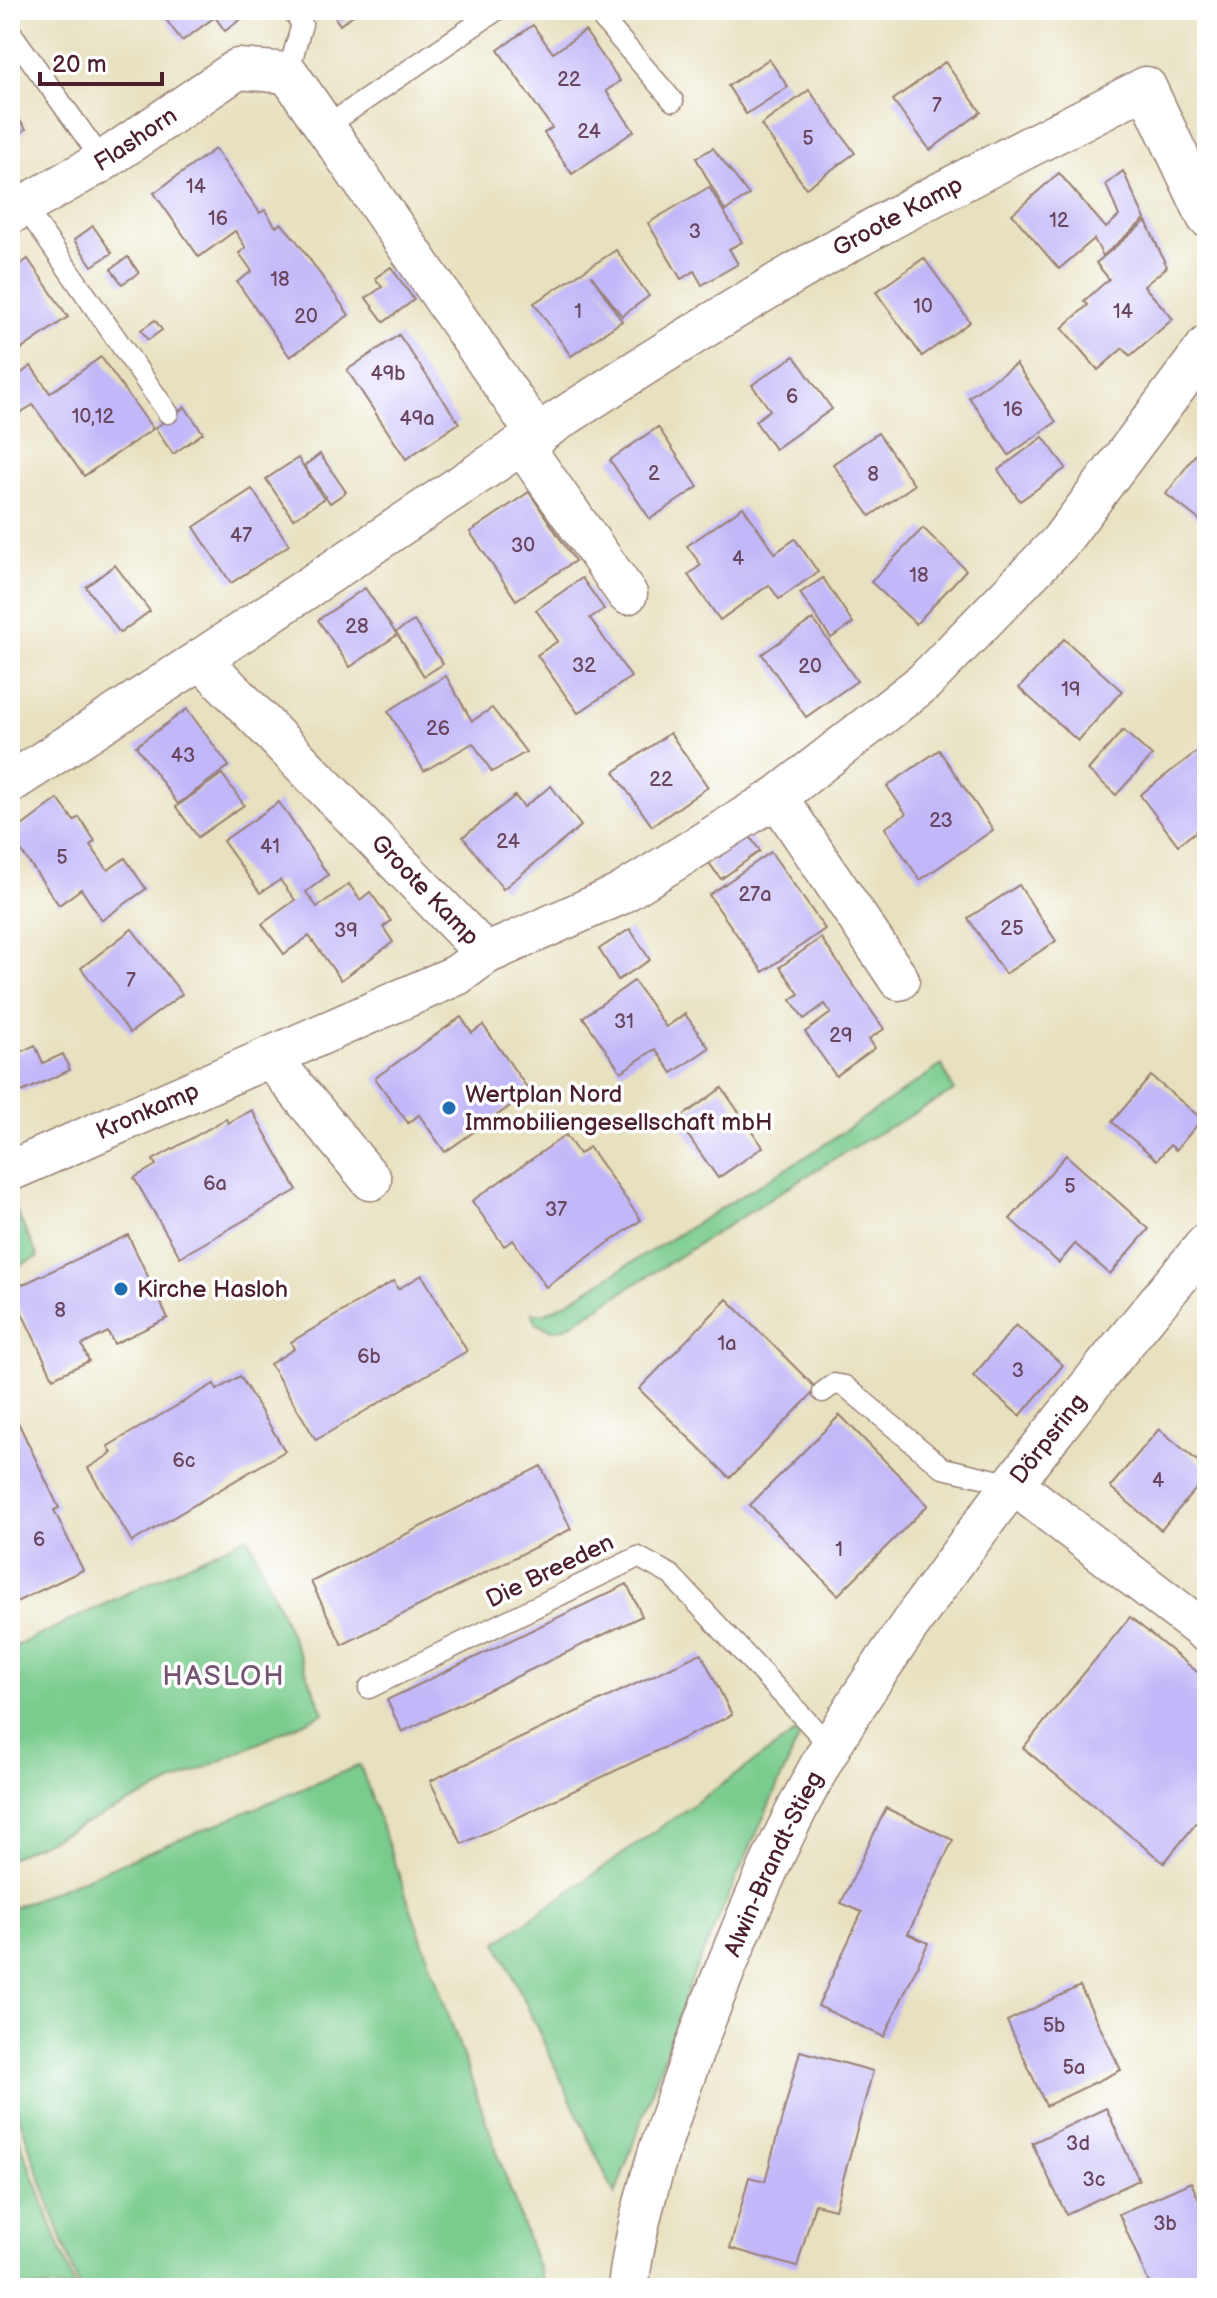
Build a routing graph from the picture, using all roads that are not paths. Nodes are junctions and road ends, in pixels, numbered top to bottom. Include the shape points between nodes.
1 (292, 10) edge
2 (497, 10) edge
3 (595, 10) edge
4 (10, 31) edge
5 (288, 73) junction
6 (673, 101) dead end
7 (327, 126) junction
8 (103, 161) junction
9 (17, 210) edge
10 (1207, 217) edge
11 (1207, 346) edge
12 (168, 413) dead end
13 (531, 441) junction
14 (627, 594) dead end
15 (201, 659) junction
16 (10, 783) edge
17 (777, 797) junction
18 (486, 954) junction
19 (899, 980) dead end
20 (270, 1057) junction
21 (15, 1156) edge
22 (371, 1180) dead end
23 (1207, 1243) edge
24 (823, 1392) dead end
25 (1013, 1484) junction
26 (1207, 1633) edge
27 (369, 1688) dead end
28 (831, 1747) junction
29 (628, 2288) edge

1 - 5 lane via 302,24
2 - 7 lane
3 - 6 lane
4 - 8 lane
5 - 7 street
5 - 8 street, Flashorn via 238,69
7 - 13 street
8 - 9 street, Flashorn
9 - 12 lane
10 - 13 street, Groote Kamp via 1146,87 787,278
11 - 17 street, Groote Kamp via 1060,542 924,682
13 - 14 street
13 - 15 street, Groote Kamp
15 - 16 street, Groote Kamp
15 - 18 street, Groote Kamp
17 - 18 street, Groote Kamp via 619,895
17 - 19 street
18 - 20 street, Kronkamp via 457,975
20 - 21 street, Kronkamp
20 - 22 street
23 - 25 street, Dörpsring
24 - 25 lane via 834,1384 845,1386 943,1468
25 - 26 street, Dörpsring
25 - 28 street, Alwin-Brandt-Stieg
27 - 28 lane, Die Breeden via 638,1557 671,1575
28 - 29 street, Alwin-Brandt-Stieg via 715,1993 652,2178

